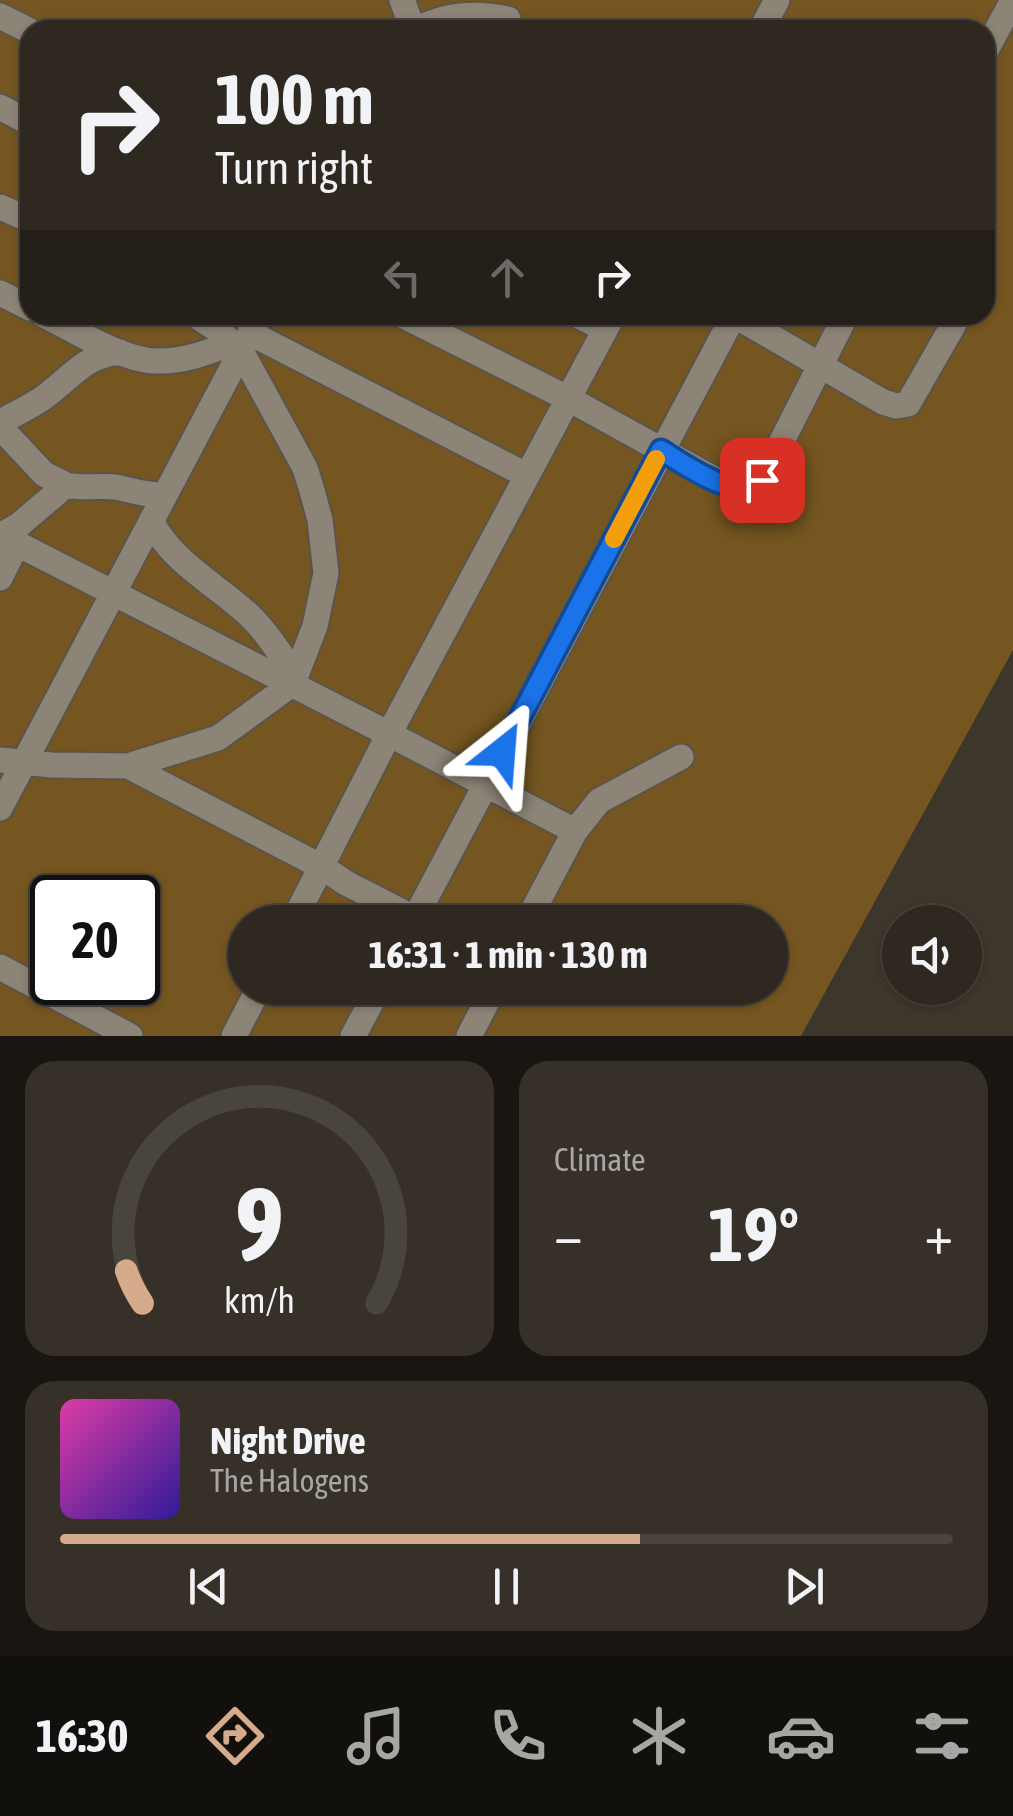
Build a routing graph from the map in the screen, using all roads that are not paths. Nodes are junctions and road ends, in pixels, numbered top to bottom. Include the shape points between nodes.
1 (472, 0) edge
2 (1012, 0) edge
3 (444, 20) edge
4 (504, 20) edge
5 (511, 20) edge
6 (995, 33) edge
7 (65, 325) edge
8 (210, 325) edge
9 (422, 325) edge
10 (607, 325) edge
11 (729, 325) edge
12 (752, 325) edge
13 (841, 325) edge
14 (954, 325) edge
15 (246, 335) edge
16 (120, 352) junction
17 (820, 364) junction
18 (569, 398) junction
19 (0, 424) edge
20 (661, 450) junction
21 (526, 475) junction
22 (66, 485) junction
23 (164, 495) junction
24 (151, 522) junction
25 (6, 539) edge
26 (0, 578) edge
27 (113, 593) junction
28 (294, 680) junction
29 (389, 734) junction
30 (680, 757) dead end
31 (12, 762) edge
32 (128, 766) junction
33 (485, 785) junction
34 (3, 795) edge
35 (574, 831) junction
36 (322, 868) junction
37 (302, 905) edge
38 (388, 905) edge
39 (424, 905) edge
40 (535, 905) edge
41 (0, 967) edge
42 (251, 1005) edge
43 (369, 1005) edge
44 (485, 1005) edge
45 (130, 1036) edge
46 (234, 1036) edge
47 (353, 1036) edge
48 (468, 1036) edge

1 - 5 lane
2 - 6 lane
3 - 4 lane via 482,14
7 - 16 lane
8 - 15 lane
9 - 18 lane
10 - 18 lane
11 - 20 lane
12 - 17 lane
13 - 17 lane
14 - 17 lane via 908,404 883,402
15 - 16 lane via 174,360
15 - 21 lane
15 - 23 lane
15 - 28 lane via 305,468 320,520 326,572
16 - 19 lane via 81,366
17 - 20 lane via 756,487 724,485
18 - 20 lane
18 - 21 lane
19 - 22 lane via 44,474
20 - 33 lane
21 - 29 lane
22 - 23 lane
22 - 25 lane
23 - 24 lane
24 - 27 lane
24 - 28 lane via 181,558 248,614
25 - 26 lane
25 - 27 lane
27 - 28 lane
27 - 31 lane
28 - 29 lane
28 - 32 lane via 218,738
29 - 33 lane
29 - 36 lane
30 - 35 lane via 599,801
31 - 32 lane
31 - 34 lane
32 - 36 lane
33 - 35 lane
33 - 39 lane
35 - 40 lane
36 - 37 lane
36 - 38 lane
41 - 45 lane
42 - 46 lane
43 - 47 lane
44 - 48 lane

